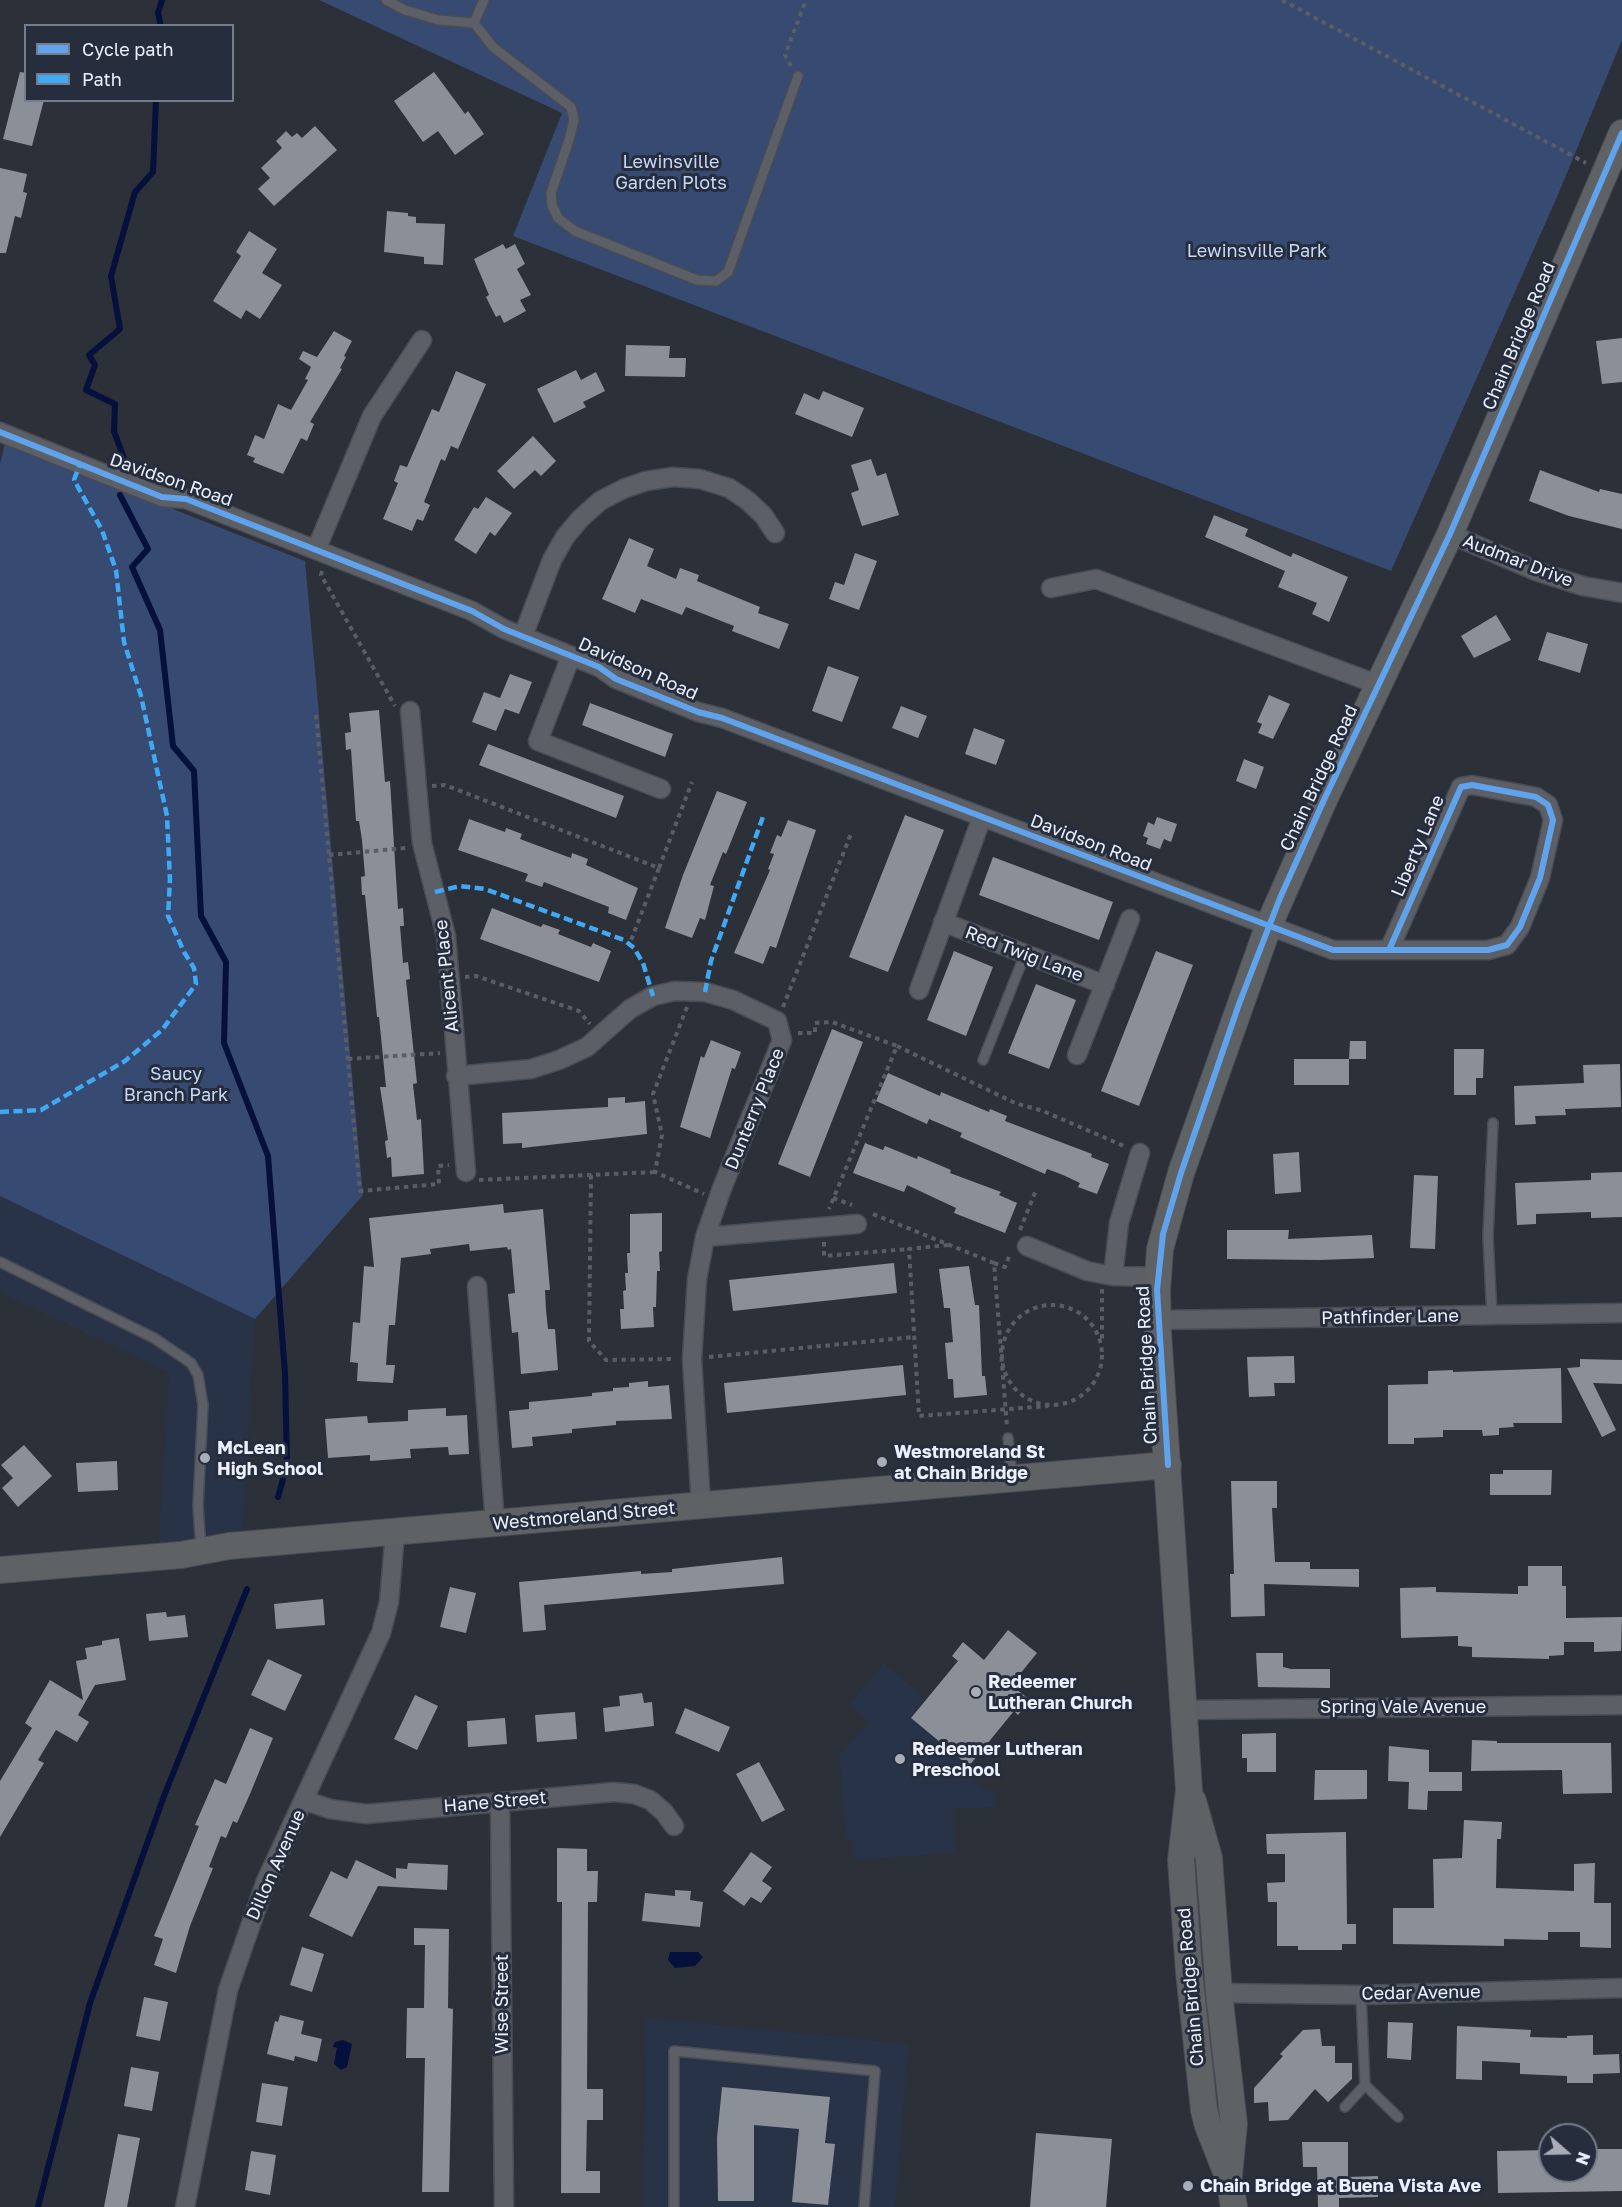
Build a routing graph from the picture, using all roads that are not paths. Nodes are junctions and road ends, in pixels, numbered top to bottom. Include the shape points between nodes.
1 (386, 0) edge
2 (484, 0) edge
3 (474, 22) junction
4 (798, 76) road end
5 (1622, 133) edge
6 (422, 340) dead end
7 (0, 432) edge
8 (775, 534) dead end
9 (1450, 534) junction
10 (322, 552) junction
11 (1051, 588) dead end
12 (1622, 593) edge
13 (523, 636) junction
14 (571, 656) junction
15 (1379, 686) junction
16 (410, 711) road end
17 (661, 789) dead end
18 (982, 817) junction
19 (1130, 919) dead end
20 (943, 922) junction
21 (1268, 927) junction
22 (1389, 950) junction
23 (1025, 954) junction
24 (1105, 985) junction
25 (919, 990) dead end
26 (1077, 1055) dead end
27 (983, 1060) dead end
28 (456, 1076) junction
29 (1493, 1123) dead end
30 (1140, 1153) road end
31 (465, 1168) road end
32 (859, 1214) road end
33 (705, 1237) junction
34 (1027, 1246) dead end
35 (0, 1262) edge
36 (1108, 1275) junction
37 (1158, 1277) junction
38 (477, 1286) dead end
39 (1622, 1313) edge
40 (1492, 1316) junction
41 (1158, 1320) junction
42 (1008, 1438) road end
43 (1168, 1465) junction
44 (1012, 1479) junction
45 (701, 1505) junction
46 (495, 1524) junction
47 (395, 1533) junction
48 (201, 1551) junction
49 (0, 1570) edge
50 (1622, 1705) edge
51 (1184, 1710) junction
52 (1189, 1790) junction
53 (304, 1800) junction
54 (500, 1802) junction
55 (674, 1826) dead end
56 (1622, 1988) edge
57 (1219, 1993) junction
58 (1361, 1995) junction
59 (1365, 2085) junction
60 (1345, 2107) dead end
61 (1398, 2117) dead end
62 (1229, 2180) junction
63 (185, 2207) edge
64 (504, 2207) edge
65 (674, 2207) edge
66 (864, 2207) edge
67 (1234, 2207) edge

1 - 3 lane via 438,20
2 - 3 lane
3 - 4 lane via 494,47 571,107 574,120 551,193 558,218 576,231 697,280 716,281 728,272
5 - 9 main road, Chain Bridge Road
6 - 10 street via 372,416
7 - 10 street, Davidson Road via 162,497 186,499
8 - 13 street via 747,500 710,482 674,477 623,489 600,501 565,537
9 - 12 street, Audmar Drive via 1536,571
9 - 15 main road, Chain Bridge Road
10 - 13 street, Davidson Road via 472,611
11 - 15 street via 1096,579
13 - 14 street, Davidson Road
14 - 17 street via 538,741
14 - 18 street, Davidson Road via 698,712
15 - 21 main road, Chain Bridge Road
16 - 28 street, Alicent Place via 423,846 446,936
18 - 20 street
18 - 21 street, Davidson Road
19 - 24 street
20 - 23 street, Red Twig Lane
20 - 25 street
21 - 22 street, Liberty Lane via 1333,950
21 - 37 main road, Chain Bridge Road via 1176,1189 1163,1234
22 - 22 street, Liberty Lane via 1488,950 1507,945 1520,927 1540,878 1553,820 1548,805 1536,797 1472,785 1461,787
23 - 24 street, Red Twig Lane
23 - 27 lane
24 - 26 street
28 - 31 street, Alicent Place
28 - 33 street, Dunterry Place via 531,1069 559,1060 587,1047 630,1009 653,996 675,991 705,992 733,1000 779,1027 782,1040
29 - 40 lane via 1488,1237
30 - 36 street
32 - 33 street via 823,1227
33 - 45 street, Dunterry Place via 697,1279 692,1359
34 - 36 street via 1087,1272
35 - 48 lane via 154,1338 191,1363 198,1375 203,1405 198,1505
36 - 37 street
37 - 41 main road, Chain Bridge Road
38 - 46 street
39 - 40 street, Pathfinder Lane
40 - 41 street, Pathfinder Lane
41 - 43 main road, Chain Bridge Road
42 - 44 lane
43 - 44 main road, Westmoreland Street
43 - 51 main road, Chain Bridge Road
44 - 45 main road, Westmoreland Street
45 - 46 main road, Westmoreland Street
46 - 47 main road, Westmoreland Street
47 - 48 main road, Westmoreland Street
47 - 53 street, Dillon Avenue via 389,1602 381,1633
48 - 49 main road, Westmoreland Street
50 - 51 street, Spring Vale Avenue
51 - 52 main road, Chain Bridge Road
52 - 57 main road, Chain Bridge Road via 1209,1858
52 - 62 main road, Chain Bridge Road via 1180,1860 1191,2007 1208,2126
53 - 54 street, Hane Street via 330,1809 366,1814
53 - 63 street, Dillon Avenue via 266,1881 228,1990
54 - 55 street, Hane Street via 614,1792 634,1794 650,1800
54 - 64 street, Wise Street
56 - 58 street, Cedar Avenue
57 - 58 street, Cedar Avenue
57 - 62 main road, Chain Bridge Road via 1234,2124
58 - 59 lane
59 - 60 lane
59 - 61 lane
62 - 67 main road, Chain Bridge Road
65 - 66 lane via 674,2050 875,2072

